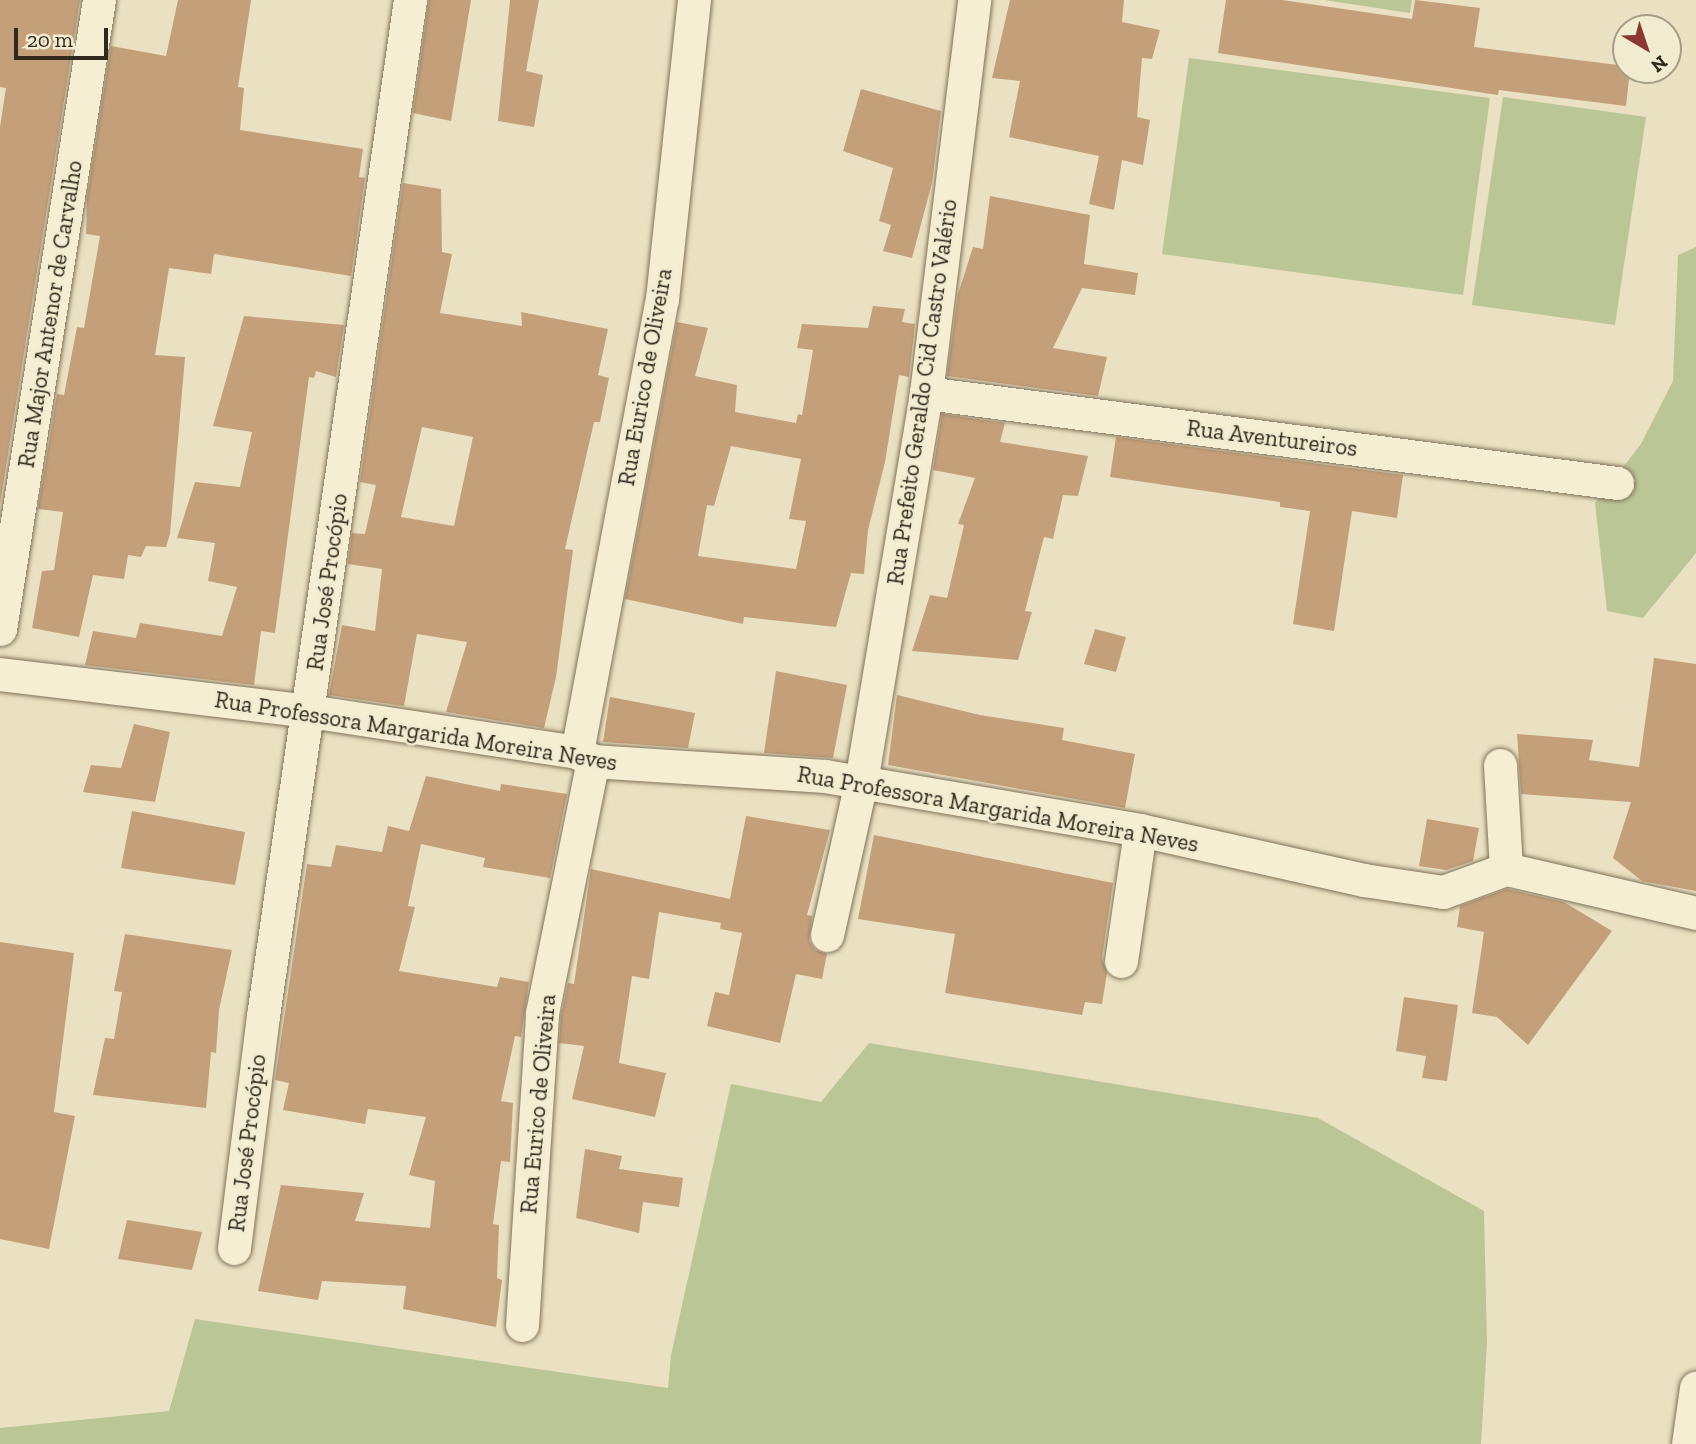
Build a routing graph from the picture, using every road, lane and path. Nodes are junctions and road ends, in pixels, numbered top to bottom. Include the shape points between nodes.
1 (99, 0) edge
2 (410, 0) edge
3 (694, 0) edge
4 (974, 0) edge
5 (926, 393) junction
6 (1617, 483) dead end
7 (0, 629) edge
8 (0, 674) edge
9 (309, 711) junction
10 (585, 757) junction
11 (1500, 765) dead end
12 (861, 782) junction
13 (1140, 830) junction
14 (1506, 869) junction
15 (1696, 913) edge
16 (827, 935) dead end
17 (1121, 961) dead end
18 (234, 1248) dead end
19 (522, 1325) dead end
20 (1696, 1388) edge
21 (1688, 1444) edge

1 - 7 street, Rua Major Antenor de Carvalho
2 - 9 street, Rua José Procópio
3 - 10 street, Rua Eurico de Oliveira via 662,299
4 - 5 street, Rua Prefeito Geraldo Cid Castro Valério
5 - 6 street, Rua Aventureiros
5 - 12 street, Rua Prefeito Geraldo Cid Castro Valério
8 - 9 street, Rua Professora Margarida Moreira Neves
9 - 10 street, Rua Professora Margarida Moreira Neves
9 - 18 street, Rua José Procópio
10 - 12 street, Rua Professora Margarida Moreira Neves
10 - 19 street, Rua Eurico de Oliveira via 542,1013
11 - 14 street
12 - 13 street, Rua Professora Margarida Moreira Neves
12 - 16 street, Rua Prefeito Geraldo Cid Castro Valério
13 - 14 street, Rua Professora Margarida Moreira Neves via 1364,880 1443,892
13 - 17 street
14 - 15 street
20 - 21 street

